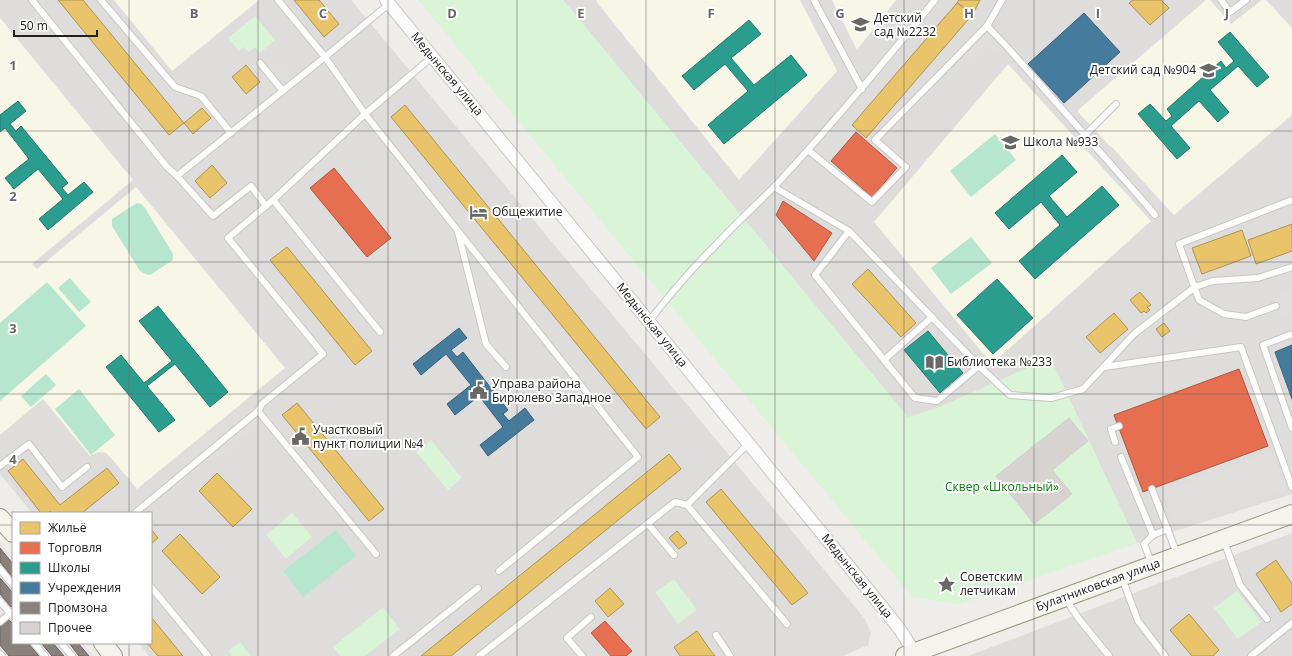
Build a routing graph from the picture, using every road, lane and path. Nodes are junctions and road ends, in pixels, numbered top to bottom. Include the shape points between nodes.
1 (32, 0) edge
2 (101, 0) edge
3 (278, 0) edge
4 (814, 0) edge
5 (935, 0) edge
6 (1002, 0) edge
7 (1221, 0) edge
8 (1246, 0) edge
9 (387, 2) edge
10 (987, 26) junction
11 (325, 57) junction
12 (432, 57) junction
13 (260, 63) dead end
14 (862, 89) junction
15 (283, 91) junction
16 (1116, 104) dead end
17 (365, 114) junction
18 (231, 133) junction
19 (1085, 135) junction
20 (808, 150) junction
21 (177, 176) junction
22 (774, 186) junction
23 (273, 200) junction
24 (1292, 200) edge
25 (266, 206) junction
26 (1155, 215) dead end
27 (457, 229) junction
28 (849, 231) junction
29 (1292, 267) edge
30 (1195, 287) junction
31 (1276, 306) dead end
32 (932, 317) junction
33 (649, 321) junction
34 (380, 332) dead end
35 (1292, 334) edge
36 (884, 360) junction
37 (979, 366) junction
38 (506, 367) dead end
39 (1104, 367) junction
40 (258, 411) junction
41 (1118, 426) dead end
42 (1292, 428) edge
43 (1115, 442) dead end
44 (748, 443) junction
45 (1121, 457) dead end
46 (0, 466) edge
47 (87, 467) dead end
48 (1292, 487) edge
49 (1152, 489) dead end
50 (687, 505) junction
51 (136, 512) edge
52 (1292, 514) edge
53 (0, 518) edge
54 (648, 524) junction
55 (1168, 529) junction
56 (12, 533) edge
57 (1153, 535) junction
58 (1224, 539) junction
59 (376, 554) dead end
60 (674, 555) dead end
61 (1178, 556) junction
62 (1152, 565) junction
63 (0, 569) edge
64 (499, 571) dead end
65 (1121, 576) junction
66 (12, 584) edge
67 (152, 588) edge
68 (478, 588) dead end
69 (1064, 597) junction
70 (0, 601) edge
71 (12, 614) edge
72 (591, 617) dead end
73 (1267, 619) dead end
74 (0, 622) edge
75 (1292, 623) edge
76 (787, 624) dead end
77 (716, 635) dead end
78 (35, 644) edge
79 (62, 644) edge
80 (104, 644) edge
81 (912, 655) edge
82 (45, 656) edge
83 (72, 656) edge
84 (114, 656) edge
85 (208, 656) edge
86 (393, 656) edge
87 (479, 656) edge
88 (582, 656) edge
89 (730, 656) edge
90 (1109, 656) edge
91 (1165, 656) edge
92 (1251, 656) edge

1 - 21 lane
2 - 18 lane via 175,87 201,96
3 - 11 lane
4 - 14 lane
5 - 14 lane
6 - 10 lane
7 - 8 lane via 1230,12
9 - 11 lane
9 - 12 street, Медынская улица
10 - 19 lane
10 - 20 lane via 875,140 906,167 872,202
11 - 15 lane
11 - 17 lane
12 - 17 lane
12 - 33 street, Медынская улица
13 - 15 lane
14 - 20 lane
15 - 18 lane
16 - 19 lane
17 - 23 lane
17 - 27 lane
18 - 21 lane
19 - 26 lane
20 - 22 lane
21 - 25 lane via 213,216 251,186
22 - 28 lane
22 - 33 lane via 714,246
23 - 25 lane
23 - 34 lane
24 - 30 lane via 1179,244
25 - 40 lane via 228,238 323,354 262,404
27 - 38 lane via 486,344
27 - 64 lane via 638,457
28 - 32 lane
28 - 36 lane via 815,275
29 - 30 lane via 1258,278 1213,281
30 - 31 lane via 1199,300 1224,314 1246,317
30 - 39 lane via 1134,334
32 - 36 lane
32 - 37 lane
33 - 44 street, Медынская улица
35 - 42 lane via 1263,345
36 - 37 lane via 915,398 937,401
37 - 39 lane via 1010,395 1051,398 1083,389
39 - 48 lane via 1241,347
40 - 51 lane
40 - 59 lane
41 - 43 lane via 1111,429
44 - 50 lane
44 - 81 street, Медынская улица via 888,613 901,631
45 - 57 lane
46 - 47 lane via 29,444 62,486
49 - 55 lane
50 - 54 lane via 675,502
50 - 76 lane
52 - 58 street, Булатниковская улица
53 - 56 street
54 - 60 lane
54 - 87 lane
55 - 57 lane
55 - 61 lane
57 - 62 lane via 1144,544
58 - 61 street, Булатниковская улица
58 - 73 lane via 1240,585
61 - 62 street, Булатниковская улица
62 - 65 street, Булатниковская улица
63 - 66 lane
65 - 69 street, Булатниковская улица
65 - 91 lane via 1138,621
67 - 85 lane
68 - 86 lane
69 - 81 street, Булатниковская улица
69 - 90 lane
70 - 71 lane
71 - 74 lane
72 - 88 lane via 567,638
75 - 92 lane
77 - 89 lane
78 - 82 lane
79 - 83 lane
80 - 84 street

